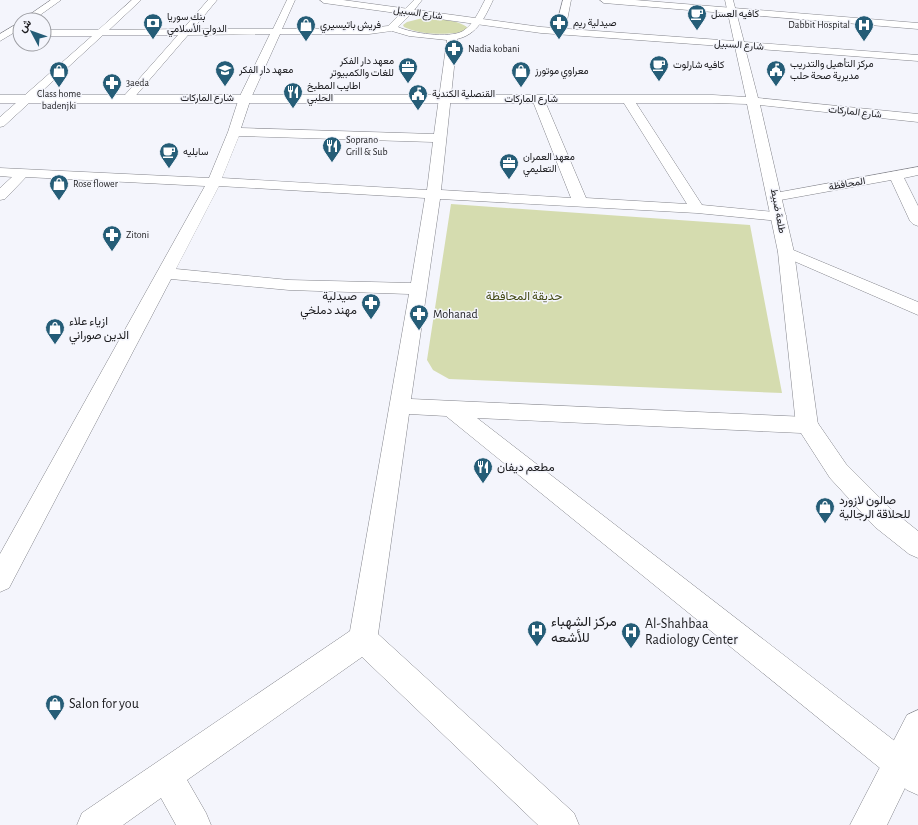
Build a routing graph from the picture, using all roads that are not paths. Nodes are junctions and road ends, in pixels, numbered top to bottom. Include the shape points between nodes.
1 (57, 0) edge
2 (137, 0) edge
3 (213, 0) edge
4 (291, 0) edge
5 (324, 0) edge
6 (418, 0) edge
7 (489, 0) edge
8 (567, 0) edge
9 (604, 0) edge
10 (730, 5) edge
11 (39, 12) edge
12 (408, 12) junction
13 (478, 22) junction
14 (918, 26) edge
15 (393, 28) junction
16 (12, 30) edge
17 (560, 31) junction
18 (52, 32) edge
19 (100, 32) junction
20 (187, 32) junction
21 (276, 32) junction
22 (3, 35) edge
23 (452, 37) junction
24 (739, 45) junction
25 (918, 58) edge
26 (128, 98) junction
27 (245, 98) junction
28 (446, 98) junction
29 (0, 99) edge
30 (26, 99) junction
31 (538, 99) junction
32 (628, 100) junction
33 (753, 101) junction
34 (918, 118) edge
35 (0, 123) edge
36 (234, 132) junction
37 (441, 138) junction
38 (918, 171) edge
39 (0, 172) edge
40 (23, 173) junction
41 (896, 175) junction
42 (214, 182) junction
43 (433, 195) junction
44 (0, 196) edge
45 (775, 196) junction
46 (580, 202) junction
47 (697, 209) junction
48 (779, 216) junction
49 (918, 221) edge
50 (786, 252) junction
51 (165, 273) junction
52 (418, 290) junction
53 (918, 309) edge
54 (400, 406) junction
55 (450, 408) junction
56 (807, 425) junction
57 (918, 546) edge
58 (0, 579) edge
59 (363, 639) junction
60 (918, 726) edge
61 (908, 771) edge
62 (166, 775) junction
63 (94, 825) edge
64 (194, 825) edge
65 (562, 825) edge
66 (868, 825) edge

1 - 11 street
2 - 19 street
3 - 20 street
4 - 21 street
5 - 12 street, شارع السبيل
6 - 12 street
7 - 13 street
8 - 17 street
9 - 10 street
10 - 14 street
10 - 24 street, طلعة ضبيط
12 - 13 street, شارع السبيل
12 - 15 street via 393,25
13 - 17 street, شارع السبيل
13 - 23 street via 460,36
15 - 21 street via 368,31
15 - 23 street via 411,34
16 - 22 street
17 - 24 street, شارع السبيل
18 - 19 street
19 - 20 street
19 - 30 street
20 - 21 street
20 - 26 street
21 - 27 street
23 - 28 street
24 - 25 street, شارع السبيل
24 - 33 street, طلعة ضبيط
26 - 27 street, شارع الماركات
26 - 30 street, شارع الماركات
27 - 28 street, شارع الماركات
27 - 36 street
28 - 31 street, شارع الماركات
28 - 37 street
29 - 30 street, شارع الماركات
30 - 35 street
31 - 32 street, شارع الماركات
31 - 46 street
32 - 33 street, شارع الماركات
32 - 47 street
33 - 34 street, شارع الماركات
33 - 45 street, طلعة ضبيط
36 - 37 street
36 - 42 street
37 - 43 street
38 - 41 street, المحافظة
39 - 40 street
40 - 42 street
40 - 44 street
41 - 45 street, المحافظة
41 - 49 street
42 - 43 street
42 - 51 street
43 - 46 street
43 - 52 street
45 - 48 street, طلعة ضبيط
46 - 47 street
47 - 48 street
48 - 50 street, طلعة ضبيط
50 - 53 street
50 - 56 street, طلعة ضبيط
51 - 52 street via 289,285
51 - 58 street
52 - 54 street
54 - 55 street
54 - 59 street
55 - 56 street
55 - 61 street
56 - 57 street via 838,471 884,519
59 - 62 street
59 - 65 street
60 - 61 street
61 - 66 street
62 - 63 street
62 - 64 street

